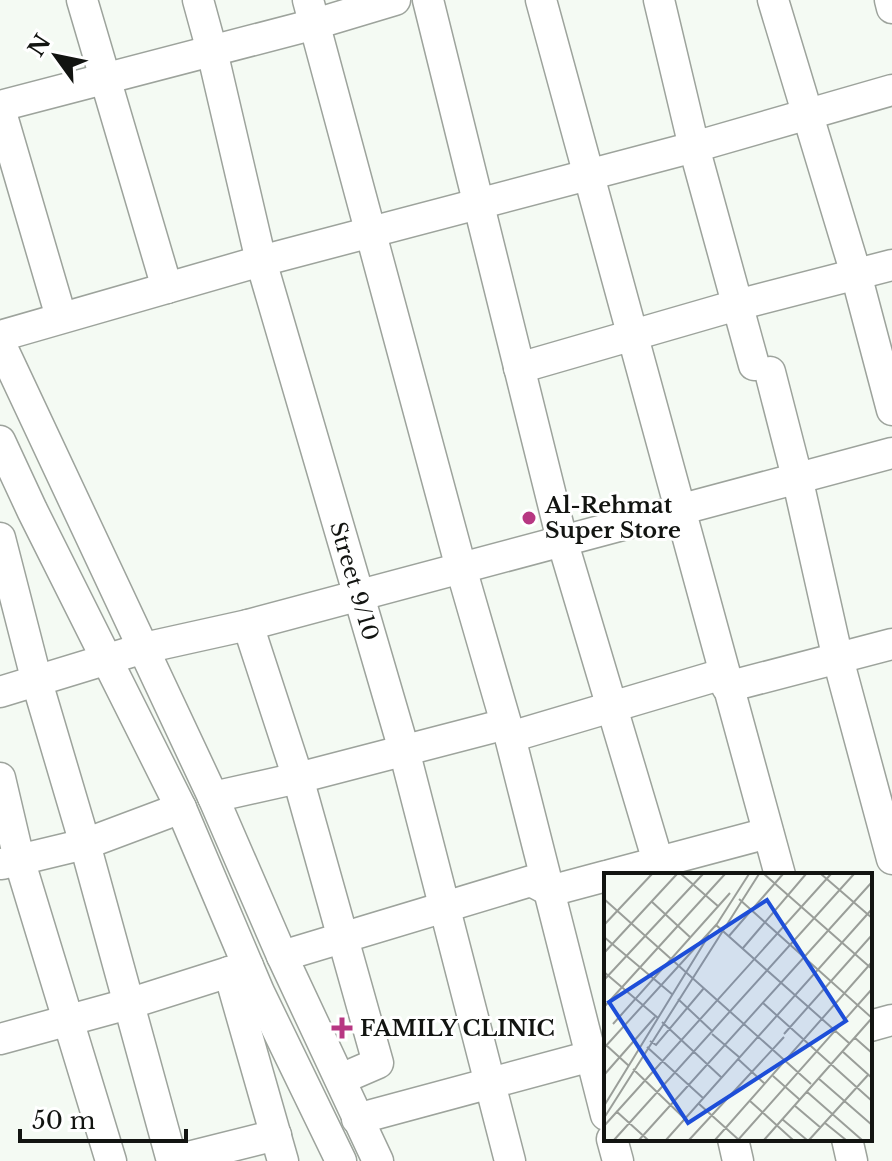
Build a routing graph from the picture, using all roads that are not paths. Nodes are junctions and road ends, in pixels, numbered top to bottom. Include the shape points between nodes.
1 (82, 0) edge
2 (198, 0) edge
3 (395, 0) edge
4 (428, 0) edge
5 (541, 0) edge
6 (659, 0) edge
7 (773, 0) edge
8 (890, 0) edge
9 (892, 8) edge
10 (312, 12) edge
11 (212, 51) junction
12 (106, 79) junction
13 (892, 90) edge
14 (0, 108) edge
15 (808, 114) junction
16 (694, 147) junction
17 (589, 176) junction
18 (478, 204) junction
19 (373, 233) junction
20 (261, 261) junction
21 (892, 265) edge
22 (856, 274) junction
23 (167, 288) junction
24 (737, 305) junction
25 (61, 317) junction
26 (633, 335) junction
27 (0, 336) edge
28 (0, 343) edge
29 (519, 368) junction
30 (892, 410) edge
31 (0, 441) edge
32 (892, 453) edge
33 (797, 477) junction
34 (680, 508) junction
35 (0, 538) edge
36 (562, 540) junction
37 (461, 568) junction
38 (360, 595) junction
39 (248, 625) junction
40 (892, 644) edge
41 (144, 648) junction
42 (838, 658) junction
43 (107, 659) junction
44 (725, 681) junction
45 (37, 682) junction
46 (0, 692) edge
47 (611, 707) junction
48 (508, 730) junction
49 (404, 750) junction
50 (0, 778) edge
51 (298, 778) junction
52 (213, 797) junction
53 (181, 808) junction
54 (768, 833) junction
55 (85, 844) junction
56 (892, 859) edge
57 (10, 862) edge
58 (660, 868) edge
59 (628, 873) edge
60 (779, 873) edge
61 (604, 877) edge
62 (550, 891) junction
63 (444, 909) junction
64 (343, 937) junction
65 (282, 956) junction
66 (239, 969) junction
67 (128, 1004) junction
68 (70, 1020) junction
69 (892, 1020) edge
70 (872, 1025) edge
71 (0, 1039) edge
72 (598, 1054) edge
73 (341, 1079) junction
74 (489, 1082) junction
75 (604, 1100) edge
76 (357, 1119) junction
77 (613, 1141) edge
78 (733, 1141) edge
79 (847, 1141) edge
80 (280, 1148) edge
81 (111, 1161) edge
82 (341, 1161) edge
83 (378, 1161) edge
84 (510, 1161) edge
85 (618, 1161) edge
86 (738, 1161) edge
87 (852, 1161) edge

1 - 12 street
2 - 11 street, Street 9/10
3 - 10 street
4 - 18 street
5 - 17 street
6 - 16 street
7 - 15 street
8 - 9 street
10 - 11 street
10 - 19 street
11 - 12 street
11 - 20 street, Street 9/10
12 - 14 street
12 - 23 street
13 - 15 street
14 - 25 street
15 - 16 street
15 - 22 street
16 - 17 street
16 - 24 street
17 - 18 street
17 - 26 street
18 - 19 street
18 - 29 street
19 - 20 street
19 - 37 street
20 - 23 street
20 - 38 street, Street 9/10
21 - 22 street
22 - 24 street
22 - 30 street
23 - 25 street
24 - 26 street
24 - 33 street
25 - 27 street
26 - 29 street
26 - 34 street
28 - 41 street
29 - 36 street
31 - 43 street
32 - 33 street
33 - 34 street
33 - 42 street
34 - 36 street
34 - 44 street
35 - 45 street
36 - 37 street
36 - 47 street
37 - 38 street
37 - 48 street
38 - 39 street
38 - 49 street, Street 9/10
39 - 41 street
39 - 51 street
40 - 42 street
41 - 43 street
41 - 52 street
42 - 44 street
42 - 56 street
43 - 45 street
43 - 53 street
44 - 47 street
44 - 54 street
45 - 46 street
45 - 55 street
47 - 48 street
47 - 58 street
48 - 49 street
48 - 62 street
49 - 51 street
49 - 63 street, Street 9/10
50 - 57 street
51 - 52 street
51 - 64 street
52 - 65 street
53 - 55 street
53 - 66 street
54 - 58 street
54 - 60 street
55 - 57 street
55 - 67 street
57 - 68 street
58 - 59 street
61 - 62 street
62 - 63 street via 531,881
62 - 72 street
63 - 64 street
63 - 74 street, Street 9/10
64 - 65 street
64 - 73 street via 378,1063
65 - 73 street
66 - 67 street
66 - 80 street
66 - 82 street
67 - 68 street
67 - 80 street via 172,1161
68 - 71 street
68 - 81 street
69 - 70 street
72 - 74 street
72 - 75 street
73 - 76 street
74 - 76 street
74 - 84 street, Street 9/10
76 - 83 street
77 - 85 street
78 - 86 street
79 - 87 street

